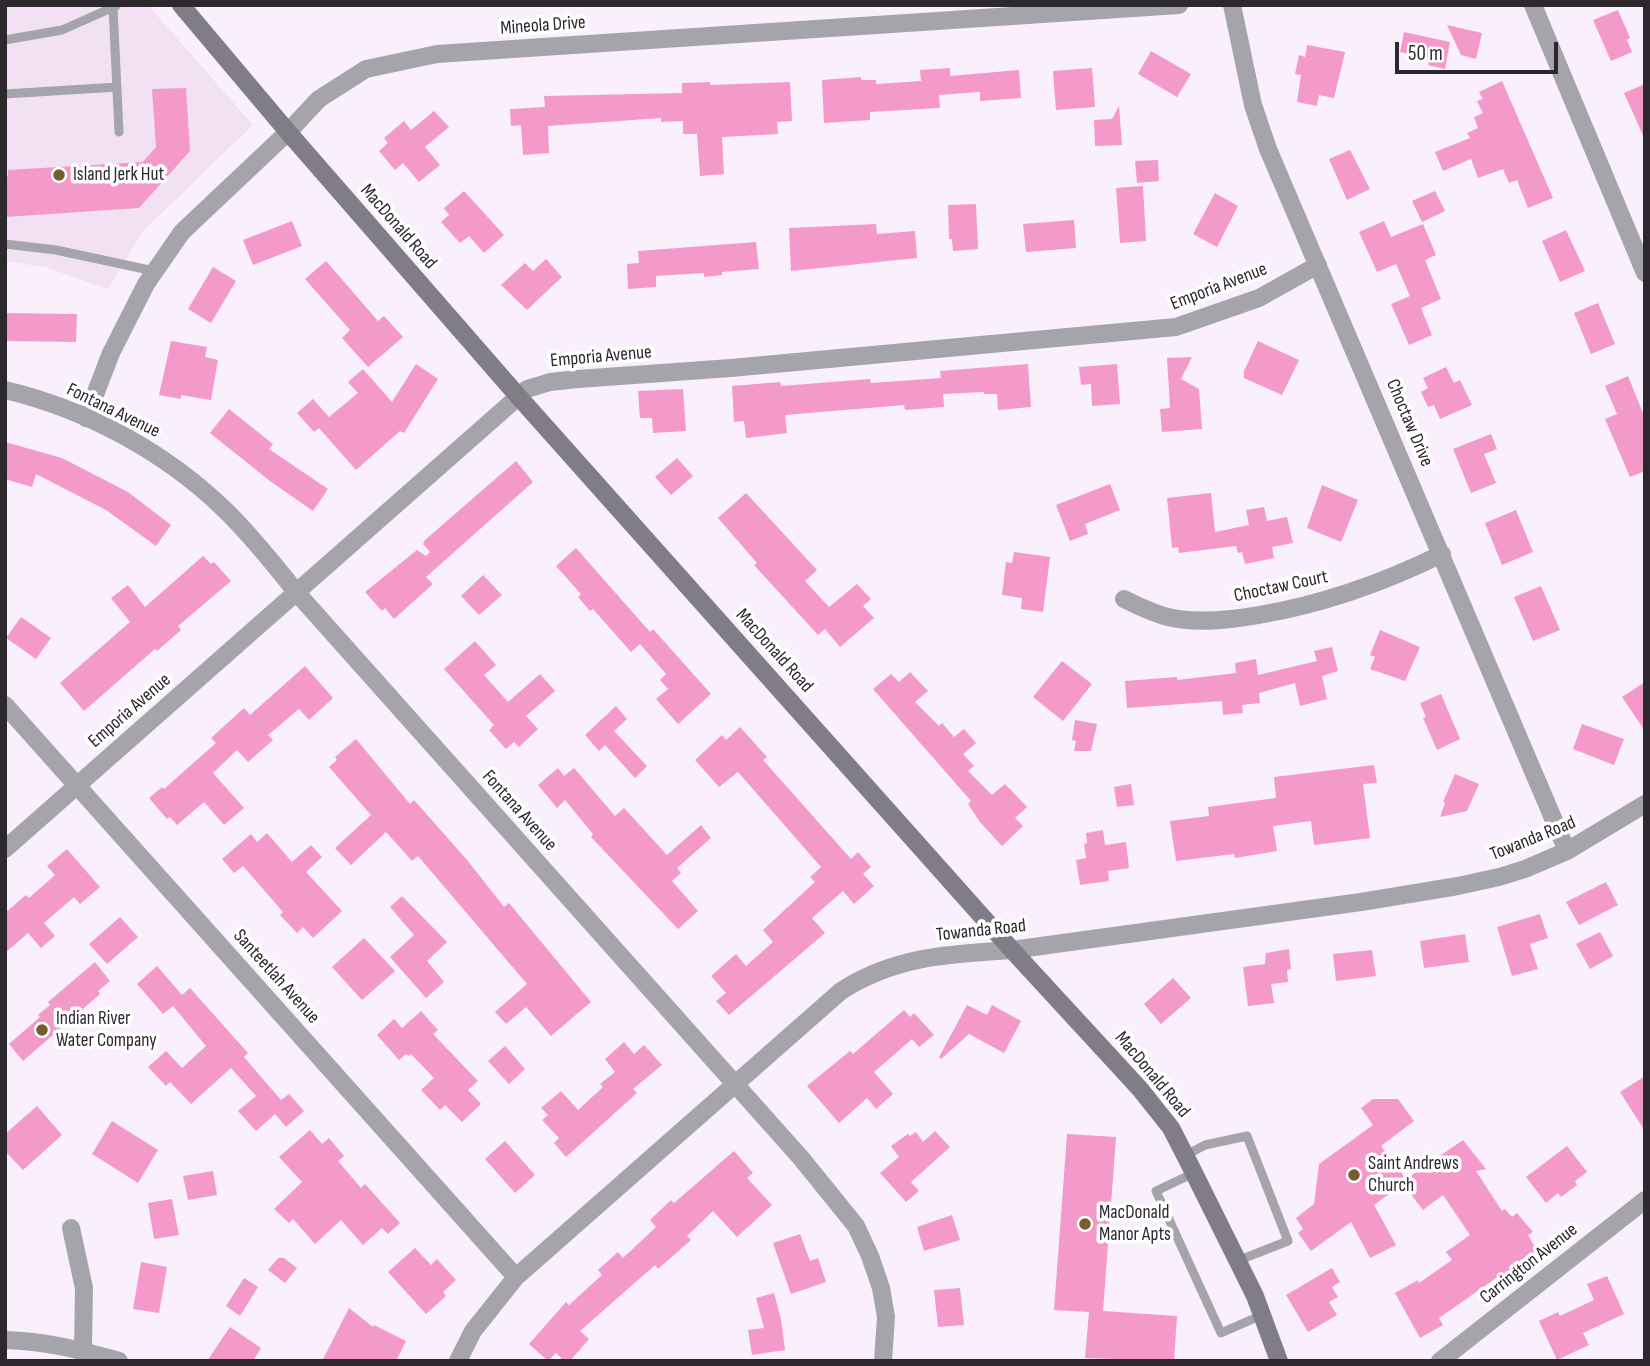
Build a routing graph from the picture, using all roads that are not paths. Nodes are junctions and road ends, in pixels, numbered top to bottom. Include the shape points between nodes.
1 (181, 5) edge
2 (1180, 5) edge
3 (1232, 5) edge
4 (1533, 5) edge
5 (115, 6) edge
6 (5, 40) edge
7 (117, 87) junction
8 (5, 94) edge
9 (119, 132) dead end
10 (288, 132) junction
11 (5, 244) edge
12 (1318, 265) junction
13 (154, 271) junction
14 (1645, 273) edge
15 (5, 390) edge
16 (518, 396) junction
17 (86, 418) junction
18 (1442, 554) junction
19 (297, 593) junction
20 (1124, 599) dead end
21 (5, 705) edge
22 (77, 785) junction
23 (1645, 804) edge
24 (5, 849) edge
25 (1567, 851) junction
26 (1012, 950) junction
27 (734, 1085) junction
28 (1186, 1155) junction
29 (1194, 1173) junction
30 (1645, 1200) edge
31 (71, 1228) dead end
32 (1237, 1261) junction
33 (516, 1277) junction
34 (1262, 1315) junction
35 (5, 1340) edge
36 (83, 1350) junction
37 (119, 1361) edge
38 (458, 1361) edge
39 (883, 1361) edge
40 (1279, 1361) edge
41 (1440, 1361) edge

1 - 10 street, MacDonald Road
2 - 10 street, Mineola Drive via 436,54 366,69 319,99
3 - 12 street, Choctaw Drive via 1253,105
4 - 14 street
5 - 6 lane via 62,30
5 - 7 lane
7 - 8 lane
7 - 9 lane
10 - 13 street, Mineola Drive via 182,232
10 - 16 street, MacDonald Road
11 - 13 lane
12 - 16 street, Emporia Avenue via 1259,298 1176,327 578,379 550,382
12 - 18 street, Choctaw Drive
13 - 17 street, Mineola Drive via 111,353
15 - 17 street, Fontana Avenue
16 - 19 street, Emporia Avenue
16 - 26 street, MacDonald Road
17 - 19 street, Fontana Avenue via 165,460 223,508
18 - 20 street, Choctaw Court via 1348,594 1236,619 1171,618
18 - 25 street, Choctaw Drive
19 - 22 street, Emporia Avenue
19 - 27 street, Fontana Avenue
21 - 22 street, Santeetlah Avenue
22 - 24 street, Emporia Avenue
22 - 33 street, Santeetlah Avenue
23 - 25 street, Towanda Road
25 - 26 street, Towanda Road via 1525,869 1458,886
26 - 27 street, Towanda Road via 956,953 864,976
26 - 28 street, MacDonald Road via 1140,1089
27 - 33 street, Towanda Road
27 - 39 street, Fontana Avenue via 856,1226 881,1288 886,1317
28 - 29 street, MacDonald Road
28 - 32 lane via 1205,1145 1247,1136 1289,1241
29 - 32 street, MacDonald Road
29 - 34 lane via 1156,1191 1221,1333
30 - 41 street, Carrington Avenue
31 - 36 street via 84,1288
32 - 34 street, MacDonald Road
33 - 38 street, Towanda Road via 474,1331
34 - 40 street, MacDonald Road
35 - 36 street
36 - 37 street

